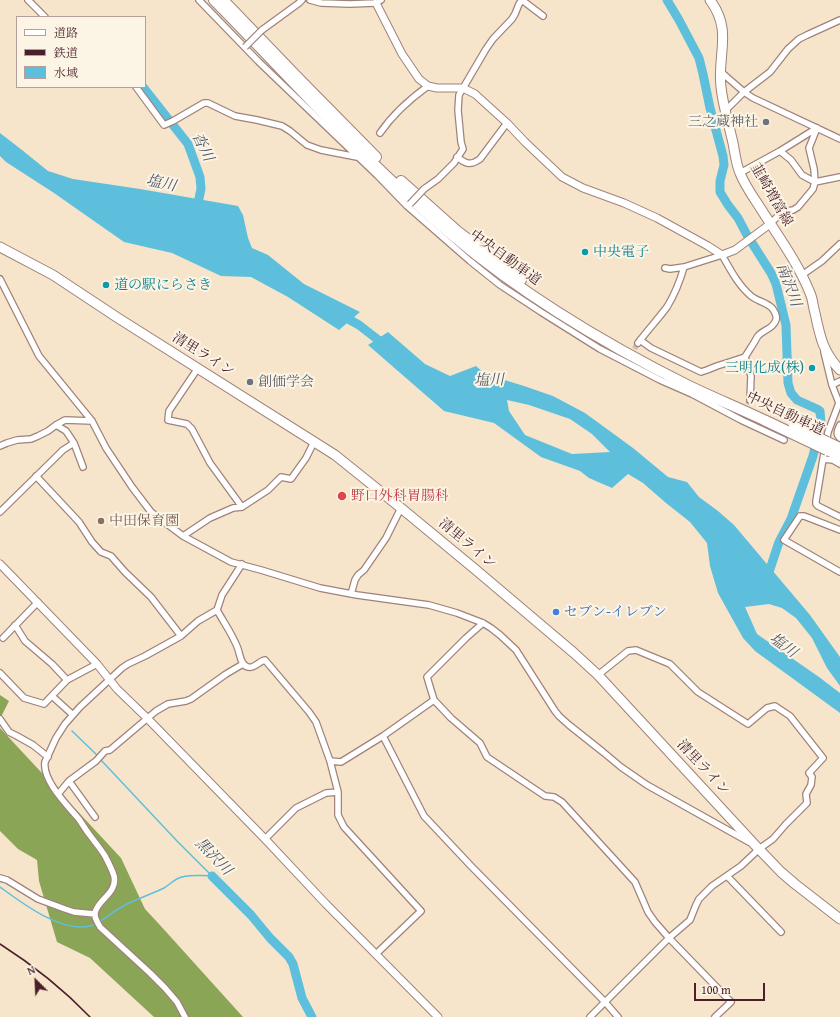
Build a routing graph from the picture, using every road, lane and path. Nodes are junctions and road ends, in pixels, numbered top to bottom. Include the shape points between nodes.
1 (28, 0) edge
2 (199, 0) edge
3 (214, 0) edge
4 (224, 0) edge
5 (302, 0) edge
6 (310, 0) edge
7 (522, 0) edge
8 (710, 0) edge
9 (377, 1) edge
10 (44, 16) edge
11 (544, 16) dead end
12 (840, 20) edge
13 (244, 47) junction
14 (721, 72) junction
15 (428, 86) junction
16 (137, 88) edge
17 (463, 88) junction
18 (744, 92) junction
19 (726, 110) junction
20 (507, 123) junction
21 (817, 128) junction
22 (380, 133) dead end
23 (840, 139) edge
24 (780, 151) junction
25 (357, 157) junction
26 (457, 157) junction
27 (740, 173) junction
28 (840, 177) edge
29 (815, 182) junction
30 (408, 205) junction
31 (770, 224) junction
32 (840, 244) edge
33 (0, 247) edge
34 (722, 255) junction
35 (684, 267) junction
36 (664, 268) dead end
37 (802, 275) junction
38 (1, 283) edge
39 (823, 346) junction
40 (745, 357) junction
41 (198, 368) junction
42 (840, 370) edge
43 (840, 381) edge
44 (832, 386) junction
45 (750, 400) tunnel mouth
46 (839, 404) edge
47 (767, 418) junction
48 (92, 421) junction
49 (56, 425) junction
50 (840, 425) edge
51 (840, 438) edge
52 (784, 440) dead end
53 (314, 442) junction
54 (74, 443) junction
55 (0, 446) edge
56 (840, 448) edge
57 (826, 450) junction
58 (840, 456) edge
59 (840, 464) edge
60 (83, 467) dead end
61 (36, 476) junction
62 (242, 507) junction
63 (401, 508) junction
64 (0, 512) edge
65 (840, 517) edge
66 (840, 530) edge
67 (183, 536) junction
68 (0, 564) edge
69 (242, 564) junction
70 (840, 572) edge
71 (351, 594) junction
72 (38, 602) junction
73 (217, 610) junction
74 (483, 623) junction
75 (15, 625) junction
76 (181, 636) junction
77 (2, 638) dead end
78 (97, 664) junction
79 (243, 664) junction
80 (0, 673) edge
81 (598, 675) junction
82 (67, 680) junction
83 (109, 680) junction
84 (52, 696) junction
85 (434, 700) junction
86 (73, 715) junction
87 (147, 718) junction
88 (0, 719) edge
89 (383, 736) junction
90 (48, 756) junction
91 (330, 761) junction
92 (69, 781) junction
93 (338, 792) junction
94 (59, 793) junction
95 (95, 817) dead end
96 (265, 839) junction
97 (757, 847) junction
98 (727, 876) junction
99 (0, 878) edge
100 (95, 914) junction
101 (840, 920) edge
102 (781, 932) dead end
103 (669, 938) junction
104 (376, 954) junction
105 (605, 1002) junction
106 (185, 1017) edge
107 (438, 1017) edge
108 (590, 1017) edge
109 (618, 1017) edge
110 (715, 1017) edge

1 - 10 street
2 - 13 street
3 - 47 highway, 中央自動車道 via 383,173 423,211 491,266 523,290 626,353 691,387
4 - 47 highway, 中央自動車道 via 387,168 451,226 496,261 574,315 631,348
5 - 13 street, bridge
6 - 9 street via 350,4
7 - 11 street
7 - 17 street via 512,19 486,49
8 - 14 main road, 韮崎増富線 via 719,15 723,30
9 - 15 street via 402,54 419,79
12 - 18 street via 800,39 788,49 770,72
13 - 25 street
14 - 18 street
14 - 19 main road, 韮崎増富線
15 - 17 street
15 - 22 street via 413,97
16 - 25 street via 164,125 197,106 208,103 235,116 282,126 307,145
17 - 20 street via 475,94
17 - 26 street via 459,95 458,110 463,149
18 - 19 street
18 - 21 street
19 - 27 main road, 韮崎増富線
20 - 26 street via 476,162 467,163
20 - 34 street via 562,177 657,218
21 - 23 street
21 - 24 street
21 - 29 street via 809,148
24 - 27 street
24 - 29 street via 791,160 802,175
25 - 30 street
26 - 30 street, bridge via 438,179
27 - 31 main road, 韮崎増富線
28 - 29 street
29 - 31 street via 813,189 798,207 782,212
30 - 52 street via 500,285 600,349
31 - 34 street via 735,250
31 - 37 main road, 韮崎増富線
32 - 37 street via 822,262
33 - 41 main road, 清里ライン via 53,275
34 - 35 street
34 - 40 street via 745,291 775,312 776,322 758,335
35 - 36 street
35 - 40 street via 667,306 639,341 701,372
37 - 39 main road, 韮崎増富線 via 812,298
38 - 48 street via 39,356
39 - 42 main road, 韮崎増富線
39 - 44 street
40 - 45 street via 751,376
41 - 53 main road, 清里ライン
41 - 62 street via 169,412 168,420 187,424 192,429 210,464
43 - 44 street
44 - 46 street
46 - 57 street via 828,432
47 - 57 highway, 中央自動車道, bridge
48 - 49 street via 65,420
48 - 67 street via 106,448 150,512
49 - 54 street via 66,432
49 - 55 street via 31,439 17,440
50 - 51 street via 837,434
53 - 62 street via 291,479 281,477 268,490
53 - 63 main road, 清里ライン via 342,460
54 - 60 street
54 - 61 street
56 - 57 highway, 中央自動車道
57 - 58 highway, 中央自動車道
57 - 59 street via 833,460
57 - 65 street via 816,504
61 - 64 street
61 - 76 street via 78,522 101,552 111,556 151,597
62 - 67 street via 210,518
63 - 71 street via 386,538 358,575
63 - 81 main road, 清里ライン
66 - 70 street via 800,516 784,540
67 - 69 street via 231,562
68 - 72 street
69 - 71 street via 320,588
69 - 73 street via 222,595
71 - 74 street via 429,605
72 - 75 street
72 - 78 street
73 - 76 street via 198,621
73 - 79 street via 234,640
74 - 85 street via 427,677
74 - 97 street via 516,650 555,711 569,725 647,785
75 - 77 street
75 - 82 street via 25,641
76 - 83 street via 128,664
78 - 82 street
78 - 83 street
79 - 87 street via 191,699 163,706
79 - 91 street via 247,668 265,660 316,722
80 - 84 street via 24,698 44,704
81 - 97 main road, 清里ライン
81 - 97 street via 628,651 636,650 670,664 698,692 748,724 767,708 775,706 790,716 823,758 809,774 812,777 806,794 807,802 774,839
82 - 84 street
83 - 86 street
83 - 87 street
84 - 86 street
85 - 89 street
85 - 103 street via 480,743 487,756 545,796 554,797 562,802 635,882 648,912
86 - 90 street via 56,738
87 - 92 street
87 - 96 street
88 - 90 street via 9,732
89 - 91 street via 341,762
89 - 105 street via 424,816
90 - 94 street via 45,762 47,777
91 - 93 street
92 - 94 street
92 - 95 street
93 - 96 street via 326,792 296,808
93 - 104 street via 338,815 344,827 421,911
94 - 100 street via 104,856 114,876 113,886
96 - 104 street
97 - 98 street via 741,866
97 - 101 main road, 清里ライン via 781,872
98 - 102 street
98 - 103 street via 699,899 690,920
99 - 100 street via 38,899 74,912
100 - 106 street via 100,927 165,988
103 - 105 street
103 - 110 street via 731,1002
104 - 107 street
105 - 108 street
105 - 109 street

